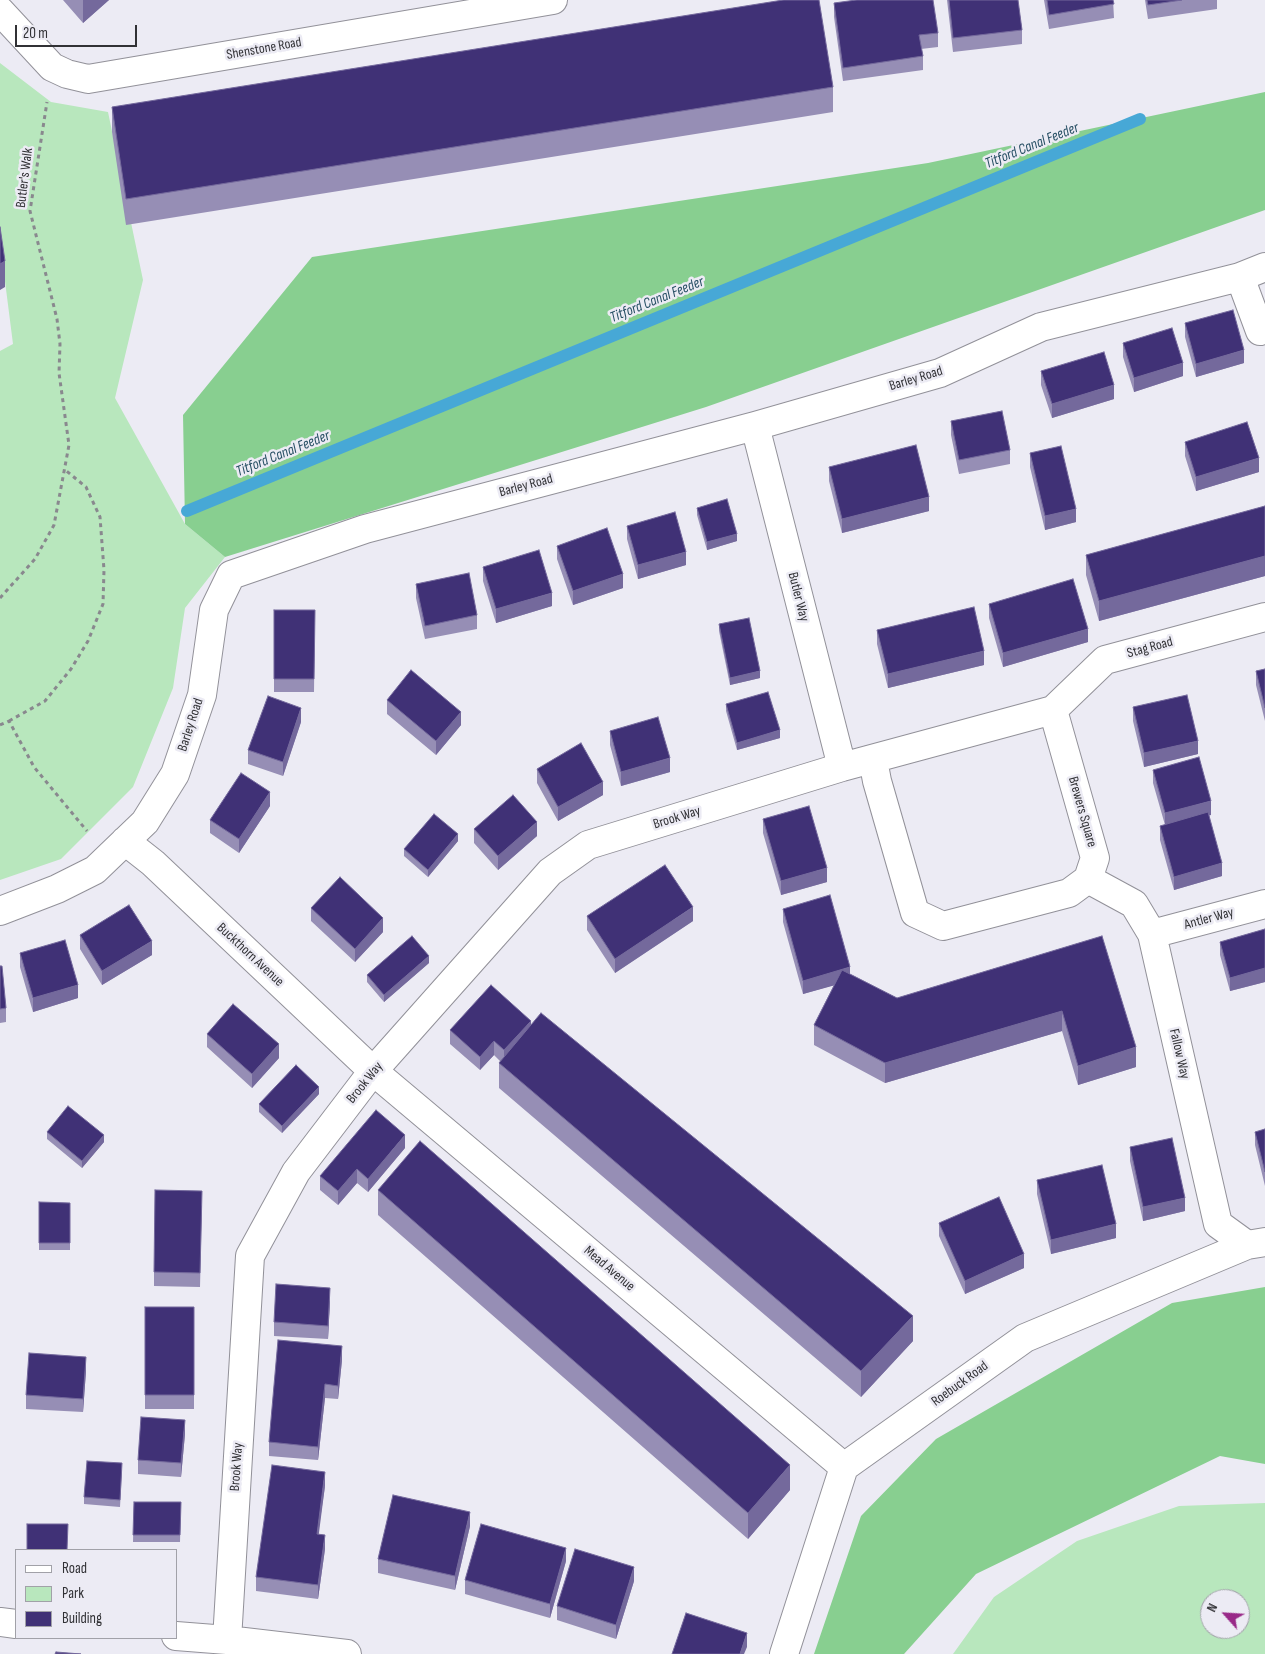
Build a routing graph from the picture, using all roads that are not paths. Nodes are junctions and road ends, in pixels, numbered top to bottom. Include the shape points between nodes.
1 (553, 0) edge
2 (0, 11) edge
3 (1253, 272) edge
4 (1260, 331) dead end
5 (755, 426) junction
6 (1265, 616) edge
7 (1053, 710) junction
8 (873, 760) junction
9 (842, 768) junction
10 (125, 841) junction
11 (1088, 879) junction
12 (1265, 904) edge
13 (0, 912) edge
14 (1152, 934) junction
15 (373, 1071) junction
16 (1256, 1244) edge
17 (844, 1467) junction
18 (0, 1622) edge
19 (15, 1624) edge
20 (178, 1636) edge
21 (226, 1640) junction
22 (347, 1654) edge
23 (784, 1654) edge

1 - 2 street, Shenstone Road via 88,79 52,67
3 - 4 street, Barley Road
3 - 5 street, Barley Road via 1041,327 940,373
5 - 9 street, Butler Way
5 - 10 street, Barley Road via 365,529 231,575 214,610 202,695 175,774 145,822
6 - 7 street, Stag Road via 1105,660
7 - 8 street
7 - 11 street, Brewers Square via 1095,858
8 - 9 street
8 - 11 street via 915,913 943,926 1069,892
9 - 15 street, Brook Way via 588,845 550,872
10 - 13 street, Barley Road via 95,870
10 - 15 street, Buckthorn Avenue via 154,863
11 - 14 street, Fallow Way via 1134,904
12 - 14 street, Antler Way
14 - 16 street, Fallow Way via 1218,1224
15 - 17 street, Mead Avenue
15 - 21 street, Brook Way via 296,1172 250,1256
16 - 17 street, Roebuck Road via 1025,1338
17 - 23 street
18 - 19 street
20 - 21 street
21 - 22 street

